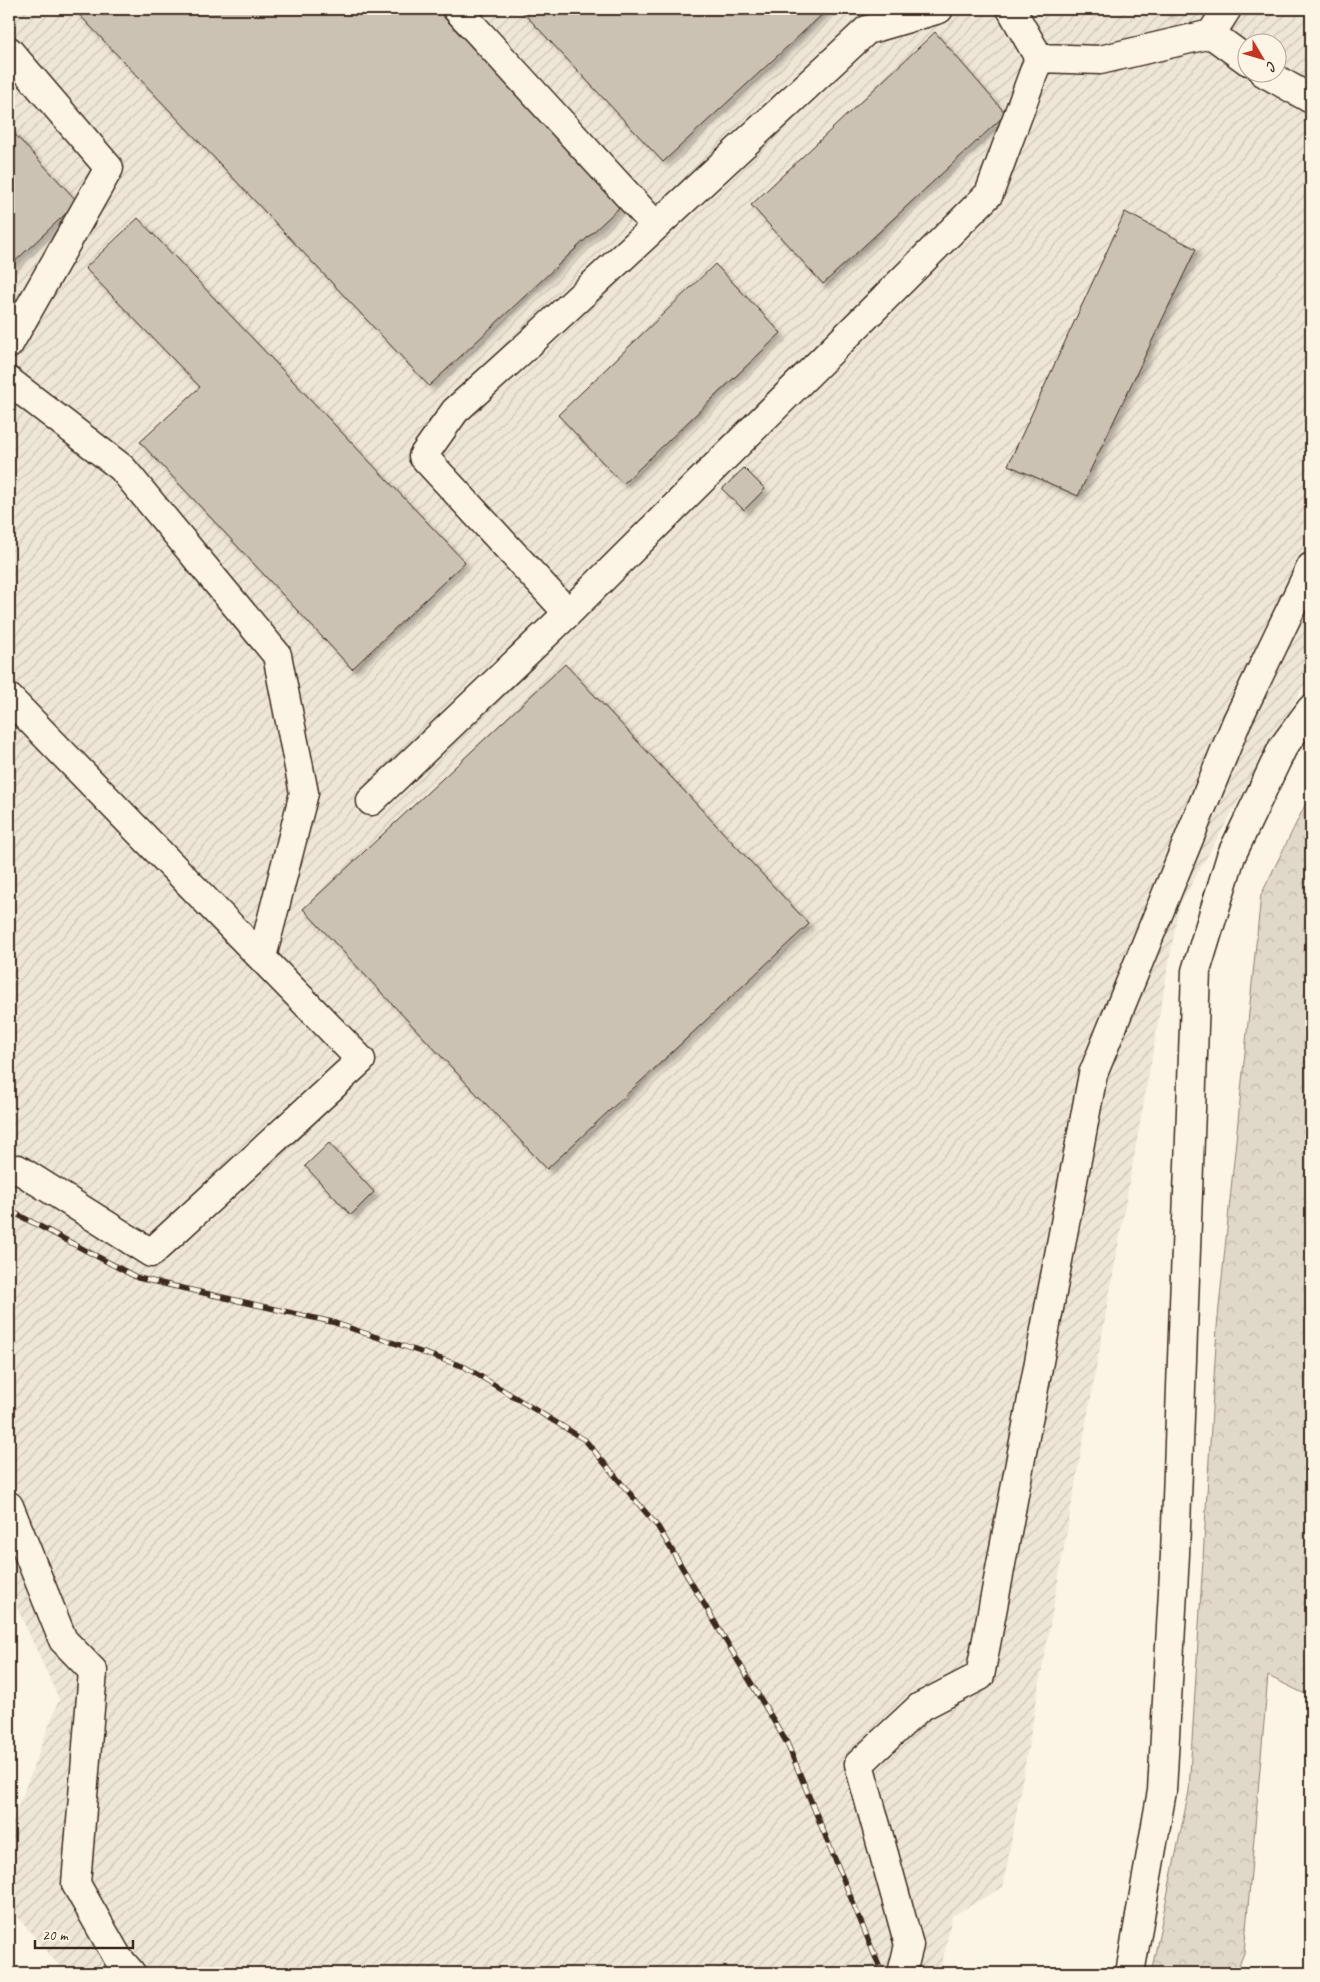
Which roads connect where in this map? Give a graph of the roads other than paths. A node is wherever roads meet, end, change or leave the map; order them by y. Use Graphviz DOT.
graph roads {
  1 [pos="457,9"];
  2 [pos="939,9"];
  3 [pos="1011,9"];
  4 [pos="1227,9"];
  5 [pos="1211,34"];
  6 [pos="9,51"];
  7 [pos="1238,54"];
  8 [pos="1039,58"];
  9 [pos="1281,82"];
  10 [pos="1311,98"];
  11 [pos="656,226"];
  12 [pos="9,344"];
  13 [pos="9,381"];
  14 [pos="1311,567"];
  15 [pos="568,612"];
  16 [pos="9,698"];
  17 [pos="1311,709"];
  18 [pos="371,801"];
  19 [pos="262,957"];
  20 [pos="9,1171"];
  21 [pos="9,1506"];
  22 [pos="131,1973"];
  23 [pos="902,1973"];
  24 [pos="1130,1973"];
  1 -- 11 [label="lane"];
  2 -- 11 [label="lane"];
  3 -- 8 [label="lane"];
  4 -- 5 [label="lane"];
  5 -- 7 [label="lane"];
  5 -- 8 [label="lane"];
  6 -- 12 [label="lane"];
  8 -- 15 [label="lane"];
  9 -- 10 [label="lane"];
  11 -- 15 [label="lane"];
  13 -- 19 [label="lane"];
  14 -- 23 [label="lane"];
  15 -- 18 [label="lane"];
  16 -- 19 [label="lane"];
  17 -- 24 [label="lane"];
  19 -- 20 [label="lane"];
  21 -- 22 [label="lane"];
}
